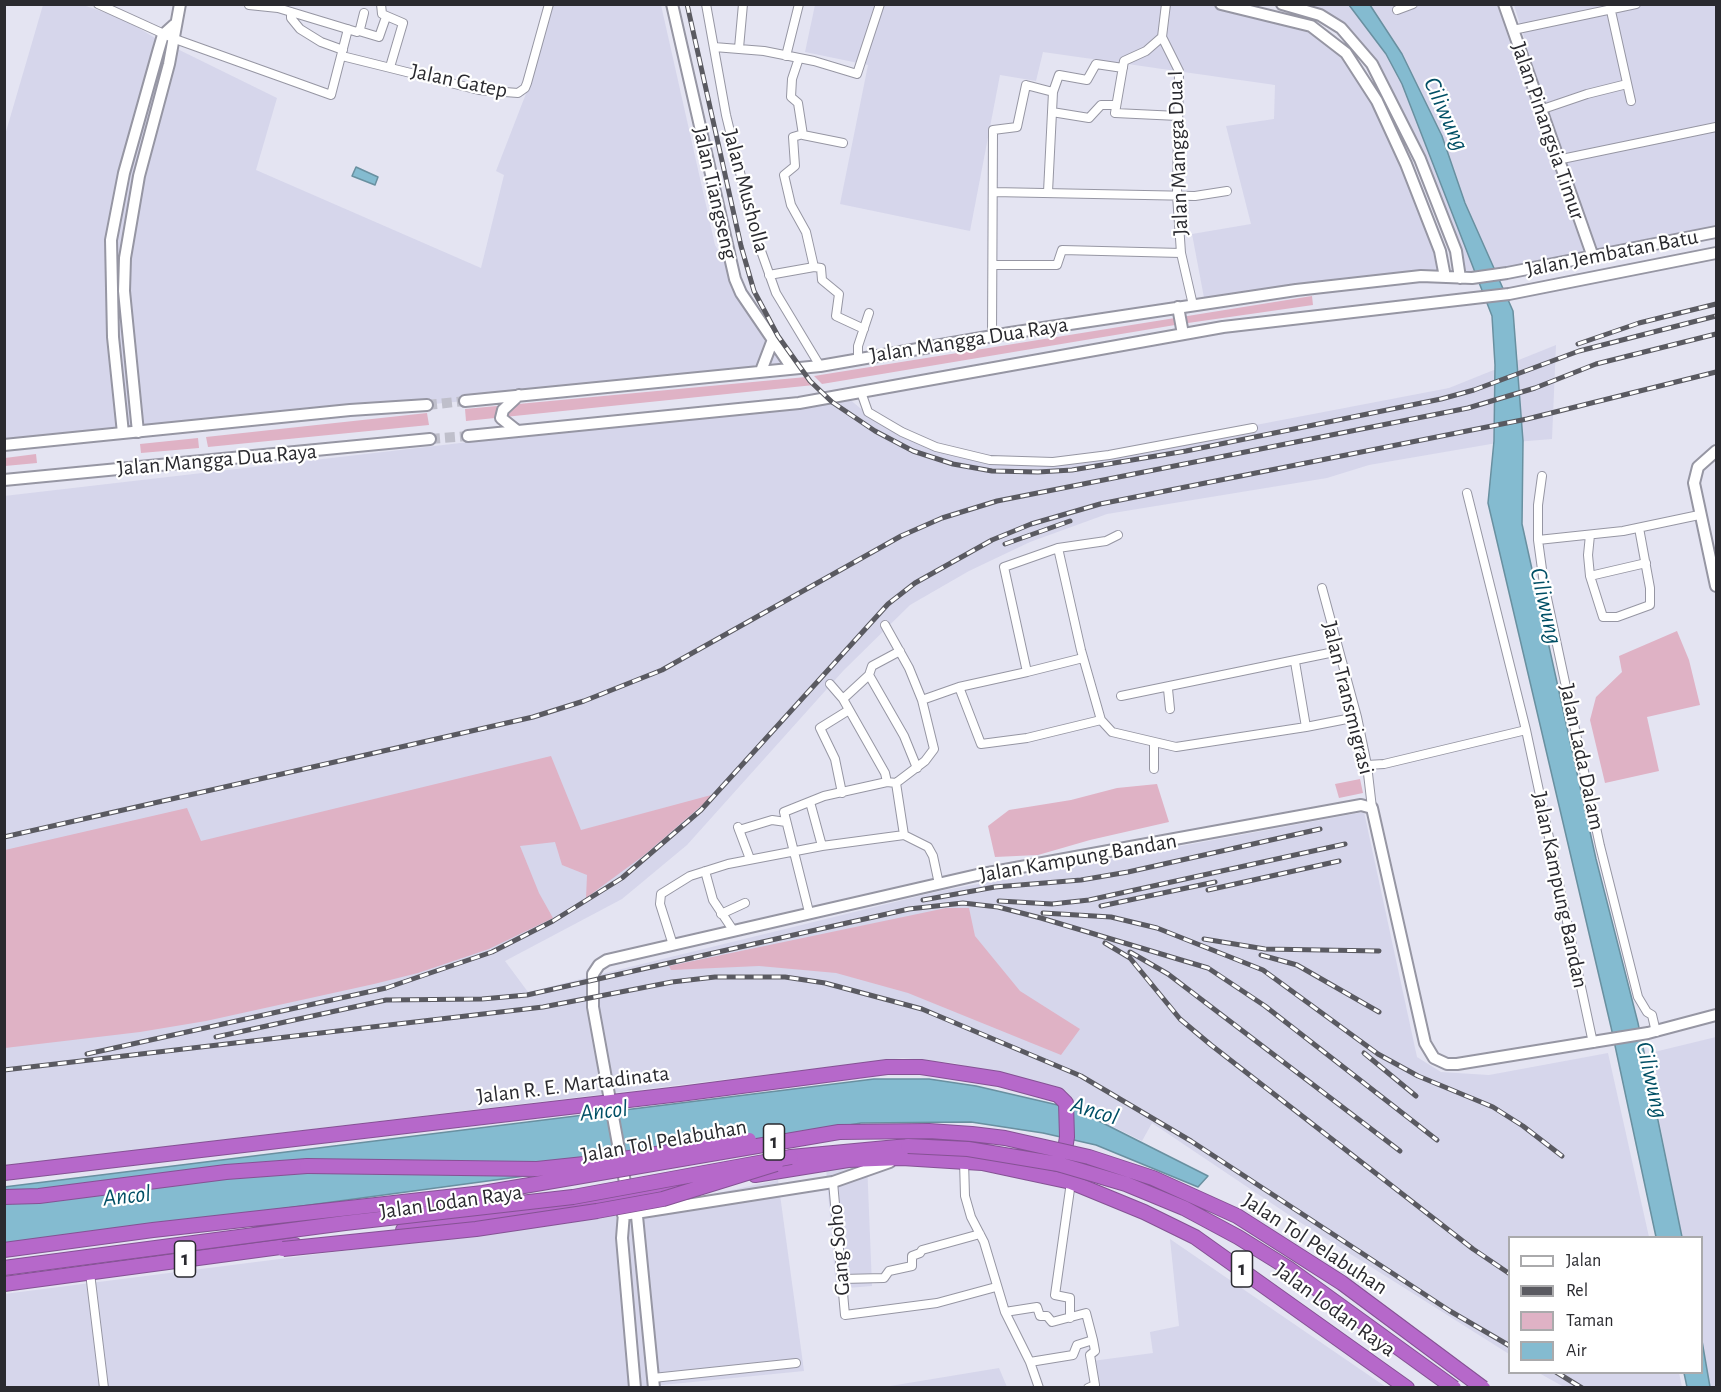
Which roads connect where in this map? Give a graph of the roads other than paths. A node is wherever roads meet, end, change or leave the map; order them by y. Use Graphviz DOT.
graph roads {
  1 [pos="98,4"];
  2 [pos="180,4"];
  3 [pos="381,4"];
  4 [pos="549,4"];
  5 [pos="672,4"];
  6 [pos="706,4"];
  7 [pos="743,4"];
  8 [pos="799,4"];
  9 [pos="880,4"];
  10 [pos="1166,4"];
  11 [pos="1221,4"];
  12 [pos="1413,4"];
  13 [pos="1503,4"];
  14 [pos="1636,4"];
  15 [pos="249,5"];
  16 [pos="1282,5"];
  17 [pos="1397,10"];
  18 [pos="1611,11"];
  19 [pos="291,12"];
  20 [pos="364,13"];
  21 [pos="386,17"];
  22 [pos="174,25"];
  23 [pos="348,29"];
  24 [pos="1513,30"];
  25 [pos="359,32"];
  26 [pos="163,34"];
  27 [pos="1162,37"];
  28 [pos="175,39"];
  29 [pos="714,47"];
  30 [pos="739,48"];
  31 [pos="342,53"];
  32 [pos="786,56"];
  33 [pos="799,58"];
  34 [pos="390,67"];
  35 [pos="1122,68"];
  36 [pos="1627,84"];
  37 [pos="1053,92"];
  38 [pos="1631,100"];
  39 [pos="1116,105"];
  40 [pos="1540,110"];
  41 [pos="1052,112"];
  42 [pos="1178,116"];
  43 [pos="1716,127"];
  44 [pos="803,134"];
  45 [pos="843,143"];
  46 [pos="1420,159"];
  47 [pos="1557,160"];
  48 [pos="1406,164"];
  49 [pos="1227,191"];
  50 [pos="993,192"];
  51 [pos="1048,192"];
  52 [pos="1177,195"];
  53 [pos="1716,232"];
  54 [pos="1182,253"];
  55 [pos="1716,253"];
  56 [pos="1593,257"];
  57 [pos="994,265"];
  58 [pos="814,267"];
  59 [pos="770,275"];
  60 [pos="1445,277"];
  61 [pos="1460,278"];
  62 [pos="1472,278"];
  63 [pos="1473,298"];
  64 [pos="1193,305"];
  65 [pos="1178,307"];
  66 [pos="869,312"];
  67 [pos="864,329"];
  68 [pos="1183,334"];
  69 [pos="992,336"];
  70 [pos="772,342"];
  71 [pos="858,359"];
  72 [pos="820,366"];
  73 [pos="792,368"];
  74 [pos="761,371"];
  75 [pos="861,392"];
  76 [pos="519,395"];
  77 [pos="465,401"];
  78 [pos="427,405"];
  79 [pos="1253,428"];
  80 [pos="517,430"];
  81 [pos="138,432"];
  82 [pos="123,433"];
  83 [pos="468,436"];
  84 [pos="430,439"];
  85 [pos="4,446"];
  86 [pos="1716,451"];
  87 [pos="1542,476"];
  88 [pos="4,480"];
  89 [pos="1467,493"];
  90 [pos="1700,515"];
  91 [pos="1639,528"];
  92 [pos="1118,535"];
  93 [pos="1590,535"];
  94 [pos="1538,540"];
  95 [pos="1058,548"];
  96 [pos="1646,563"];
  97 [pos="1590,576"];
  98 [pos="1716,586"];
  99 [pos="1322,588"];
  100 [pos="885,625"];
  101 [pos="900,651"];
  102 [pos="1339,651"];
  103 [pos="1083,658"];
  104 [pos="1295,662"];
  105 [pos="1028,672"];
  106 [pos="870,675"];
  107 [pos="830,684"];
  108 [pos="959,687"];
  109 [pos="1168,688"];
  110 [pos="1121,696"];
  111 [pos="843,699"];
  112 [pos="922,700"];
  113 [pos="849,710"];
  114 [pos="1170,710"];
  115 [pos="1357,717"];
  116 [pos="1101,720"];
  117 [pos="1306,727"];
  118 [pos="1526,729"];
  119 [pos="1174,737"];
  120 [pos="1154,743"];
  121 [pos="1176,747"];
  122 [pos="1367,765"];
  123 [pos="917,768"];
  124 [pos="1154,769"];
  125 [pos="892,783"];
  126 [pos="842,793"];
  127 [pos="810,801"];
  128 [pos="1372,808"];
  129 [pos="786,822"];
  130 [pos="904,835"];
  131 [pos="822,846"];
  132 [pos="794,850"];
  133 [pos="750,860"];
  134 [pos="705,871"];
  135 [pos="939,884"];
  136 [pos="745,903"];
  137 [pos="809,912"];
  138 [pos="721,914"];
  139 [pos="733,930"];
  140 [pos="673,945"];
  141 [pos="1716,1017"];
  142 [pos="1652,1032"];
  143 [pos="1593,1043"];
  144 [pos="610,1105"];
  145 [pos="801,1137"];
  146 [pos="791,1157"];
  147 [pos="902,1158"];
  148 [pos="964,1161"];
  149 [pos="4,1173"];
  150 [pos="1064,1177"];
  151 [pos="833,1182"];
  152 [pos="628,1194"];
  153 [pos="4,1197"];
  154 [pos="638,1213"];
  155 [pos="623,1215"];
  156 [pos="980,1234"];
  157 [pos="4,1250"];
  158 [pos="251,1251"];
  159 [pos="4,1268"];
  160 [pos="90,1273"];
  161 [pos="842,1278"];
  162 [pos="4,1284"];
  163 [pos="996,1287"];
  164 [pos="1005,1312"];
  165 [pos="1070,1318"];
  166 [pos="1093,1340"];
  167 [pos="1030,1362"];
  168 [pos="796,1364"];
  169 [pos="653,1383"];
  170 [pos="104,1388"];
  171 [pos="635,1388"];
  172 [pos="1039,1388"];
  173 [pos="1088,1388"];
  174 [pos="1407,1388"];
  175 [pos="1454,1388"];
  176 [pos="1483,1388"];
  1 -- 26 [label="street"];
  2 -- 22 [label="main road"];
  3 -- 21 [label="street"];
  4 -- 34 [label="street, Jalan Gatep"];
  5 -- 70 [label="main road, Jalan Tiangseng"];
  6 -- 29 [label="street, Jalan Musholla"];
  7 -- 30 [label="street"];
  8 -- 32 [label="street"];
  9 -- 33 [label="street"];
  10 -- 27 [label="street, Jalan Mangga Dua I"];
  11 -- 48 [label="main road"];
  12 -- 17 [label="street"];
  13 -- 24 [label="main road, Jalan Pinangsia Timur"];
  14 -- 18 [label="street"];
  15 -- 19 [label="street"];
  16 -- 46 [label="main road"];
  18 -- 24 [label="street"];
  18 -- 36 [label="street"];
  19 -- 23 [label="street"];
  19 -- 31 [label="street, Jalan Gatep"];
  20 -- 25 [label="street"];
  21 -- 25 [label="street"];
  21 -- 34 [label="street"];
  22 -- 26 [label="main road"];
  22 -- 28 [label="main road"];
  23 -- 25 [label="street"];
  23 -- 31 [label="street"];
  24 -- 40 [label="main road, Jalan Pinangsia Timur"];
  26 -- 28 [label="street"];
  26 -- 82 [label="main road"];
  27 -- 35 [label="street"];
  27 -- 42 [label="street, Jalan Mangga Dua I"];
  28 -- 31 [label="street"];
  28 -- 81 [label="main road"];
  29 -- 30 [label="street"];
  29 -- 59 [label="street, Jalan Musholla"];
  30 -- 32 [label="street"];
  31 -- 34 [label="street, Jalan Gatep"];
  32 -- 33 [label="street"];
  33 -- 44 [label="street"];
  35 -- 37 [label="street"];
  35 -- 39 [label="street"];
  36 -- 38 [label="street"];
  36 -- 40 [label="street"];
  37 -- 41 [label="street"];
  37 -- 50 [label="street"];
  39 -- 41 [label="street"];
  39 -- 42 [label="street"];
  40 -- 47 [label="main road, Jalan Pinangsia Timur"];
  41 -- 51 [label="street"];
  42 -- 52 [label="street, Jalan Mangga Dua I"];
  43 -- 47 [label="street"];
  44 -- 45 [label="street"];
  44 -- 58 [label="street"];
  46 -- 48 [label="main road"];
  46 -- 61 [label="main road"];
  47 -- 56 [label="main road, Jalan Pinangsia Timur"];
  48 -- 60 [label="main road"];
  49 -- 52 [label="street"];
  50 -- 51 [label="street"];
  50 -- 57 [label="street"];
  51 -- 52 [label="street"];
  52 -- 54 [label="street, Jalan Mangga Dua I"];
  53 -- 56 [label="main road, Jalan Jembatan Batu"];
  54 -- 57 [label="street"];
  54 -- 64 [label="street, Jalan Mangga Dua I"];
  55 -- 63 [label="main road, Jalan Jembatan Batu"];
  56 -- 62 [label="main road, Jalan Jembatan Batu"];
  57 -- 69 [label="street"];
  58 -- 59 [label="street"];
  58 -- 67 [label="street"];
  59 -- 72 [label="street, Jalan Musholla"];
  60 -- 61 [label="main road, Jalan Mangga Dua Raya"];
  60 -- 64 [label="main road, Jalan Mangga Dua Raya"];
  61 -- 62 [label="main road, Jalan Mangga Dua Raya"];
  63 -- 68 [label="main road, Jalan Mangga Dua Raya"];
  64 -- 65 [label="main road, Jalan Mangga Dua Raya"];
  65 -- 68 [label="main road"];
  65 -- 69 [label="main road, Jalan Mangga Dua Raya"];
  66 -- 67 [label="street"];
  67 -- 71 [label="street"];
  68 -- 75 [label="main road, Jalan Mangga Dua Raya"];
  69 -- 71 [label="main road, Jalan Mangga Dua Raya"];
  70 -- 73 [label="main road, Jalan Tiangseng"];
  70 -- 74 [label="main road"];
  71 -- 72 [label="main road, Jalan Mangga Dua Raya"];
  72 -- 73 [label="main road, Jalan Mangga Dua Raya"];
  73 -- 74 [label="main road, Jalan Mangga Dua Raya"];
  74 -- 76 [label="main road, Jalan Mangga Dua Raya"];
  75 -- 79 [label="street"];
  75 -- 80 [label="main road, Jalan Mangga Dua Raya"];
  76 -- 77 [label="main road, Jalan Mangga Dua Raya"];
  76 -- 80 [label="main road"];
  78 -- 81 [label="main road, Jalan Mangga Dua Raya"];
  80 -- 83 [label="main road, Jalan Mangga Dua Raya"];
  81 -- 82 [label="main road, Jalan Mangga Dua Raya"];
  82 -- 85 [label="main road, Jalan Mangga Dua Raya"];
  84 -- 88 [label="main road, Jalan Mangga Dua Raya"];
  86 -- 90 [label="main road"];
  87 -- 94 [label="street, Jalan Lada Dalam"];
  89 -- 118 [label="street, Jalan Kampung Bandan"];
  90 -- 91 [label="street"];
  90 -- 98 [label="main road"];
  91 -- 93 [label="street"];
  91 -- 96 [label="street"];
  92 -- 95 [label="street"];
  93 -- 94 [label="street"];
  93 -- 97 [label="street"];
  94 -- 142 [label="street, Jalan Lada Dalam"];
  95 -- 103 [label="street"];
  95 -- 105 [label="street"];
  96 -- 97 [label="street"];
  96 -- 97 [label="street"];
  99 -- 102 [label="street, Jalan Transmigrasi"];
  100 -- 101 [label="street"];
  101 -- 106 [label="street"];
  101 -- 112 [label="street"];
  102 -- 104 [label="street"];
  102 -- 115 [label="street, Jalan Transmigrasi"];
  103 -- 105 [label="street"];
  103 -- 116 [label="street"];
  104 -- 109 [label="street"];
  104 -- 117 [label="street"];
  105 -- 108 [label="street"];
  106 -- 111 [label="street"];
  106 -- 123 [label="street"];
  107 -- 111 [label="street"];
  108 -- 112 [label="street"];
  108 -- 116 [label="street"];
  109 -- 110 [label="street"];
  109 -- 114 [label="street"];
  111 -- 113 [label="street"];
  112 -- 123 [label="street"];
  113 -- 125 [label="street"];
  113 -- 126 [label="street"];
  115 -- 117 [label="street"];
  115 -- 122 [label="street, Jalan Transmigrasi"];
  116 -- 120 [label="street"];
  117 -- 121 [label="street"];
  118 -- 122 [label="street"];
  118 -- 143 [label="street, Jalan Kampung Bandan"];
  119 -- 121 [label="street"];
  120 -- 121 [label="street"];
  120 -- 124 [label="street"];
  122 -- 128 [label="street, Jalan Transmigrasi"];
  123 -- 125 [label="street"];
  125 -- 126 [label="street"];
  125 -- 130 [label="street"];
  126 -- 127 [label="street"];
  127 -- 129 [label="street"];
  127 -- 131 [label="street"];
  128 -- 135 [label="main road, Jalan Kampung Bandan"];
  128 -- 143 [label="main road"];
  129 -- 132 [label="street"];
  129 -- 133 [label="street"];
  130 -- 131 [label="street"];
  130 -- 135 [label="street"];
  131 -- 132 [label="street"];
  132 -- 133 [label="street"];
  132 -- 137 [label="street"];
  133 -- 134 [label="street"];
  134 -- 138 [label="street"];
  134 -- 140 [label="street"];
  135 -- 137 [label="main road, Jalan Kampung Bandan"];
  136 -- 138 [label="street"];
  137 -- 139 [label="main road, Jalan Kampung Bandan"];
  138 -- 139 [label="street"];
  139 -- 140 [label="main road, Jalan Kampung Bandan"];
  140 -- 144 [label="main road, Jalan Kampung Bandan"];
  141 -- 142 [label="main road"];
  142 -- 143 [label="main road"];
  144 -- 149 [label="highway, Jalan R. E. Martadinata"];
  144 -- 150 [label="highway, Jalan R. E. Martadinata, bridge"];
  144 -- 152 [label="main road, Jalan Kampung Bandan"];
  145 -- 153 [label="highway, bridge"];
  145 -- 157 [label="highway, Jalan Tol Pelabuhan / 1, bridge"];
  145 -- 176 [label="highway, Jalan Tol Pelabuhan / 1, bridge"];
  146 -- 158 [label="highway, bridge"];
  146 -- 159 [label="highway, Jalan Tol Pelabuhan / 1, bridge"];
  146 -- 175 [label="highway, Jalan Tol Pelabuhan / 1, bridge"];
  147 -- 148 [label="highway, Jalan Lodan Raya / 1"];
  147 -- 151 [label="main road, Jalan Lodan Raya"];
  147 -- 152 [label="highway, Jalan Lodan Raya / 1"];
  148 -- 150 [label="highway, Jalan Lodan Raya / 1"];
  148 -- 156 [label="street"];
  150 -- 165 [label="street"];
  150 -- 174 [label="highway, Jalan Lodan Raya / 1"];
  151 -- 154 [label="main road, Jalan Lodan Raya"];
  151 -- 161 [label="street, Gang Soho"];
  152 -- 154 [label="main road"];
  152 -- 155 [label="main road"];
  152 -- 158 [label="highway, Jalan Lodan Raya / 1"];
  154 -- 155 [label="main road, Jalan Lodan Raya"];
  154 -- 169 [label="main road"];
  155 -- 171 [label="main road"];
  156 -- 161 [label="street"];
  156 -- 163 [label="street"];
  158 -- 160 [label="highway, Jalan Lodan Raya / 1"];
  160 -- 162 [label="highway, Jalan Lodan Raya / 1"];
  160 -- 170 [label="street"];
  161 -- 163 [label="street, Gang Soho"];
  163 -- 164 [label="street"];
  164 -- 165 [label="street"];
  164 -- 167 [label="street"];
  165 -- 166 [label="street"];
  166 -- 167 [label="street"];
  166 -- 173 [label="street"];
  167 -- 172 [label="street"];
  168 -- 169 [label="street"];
}
